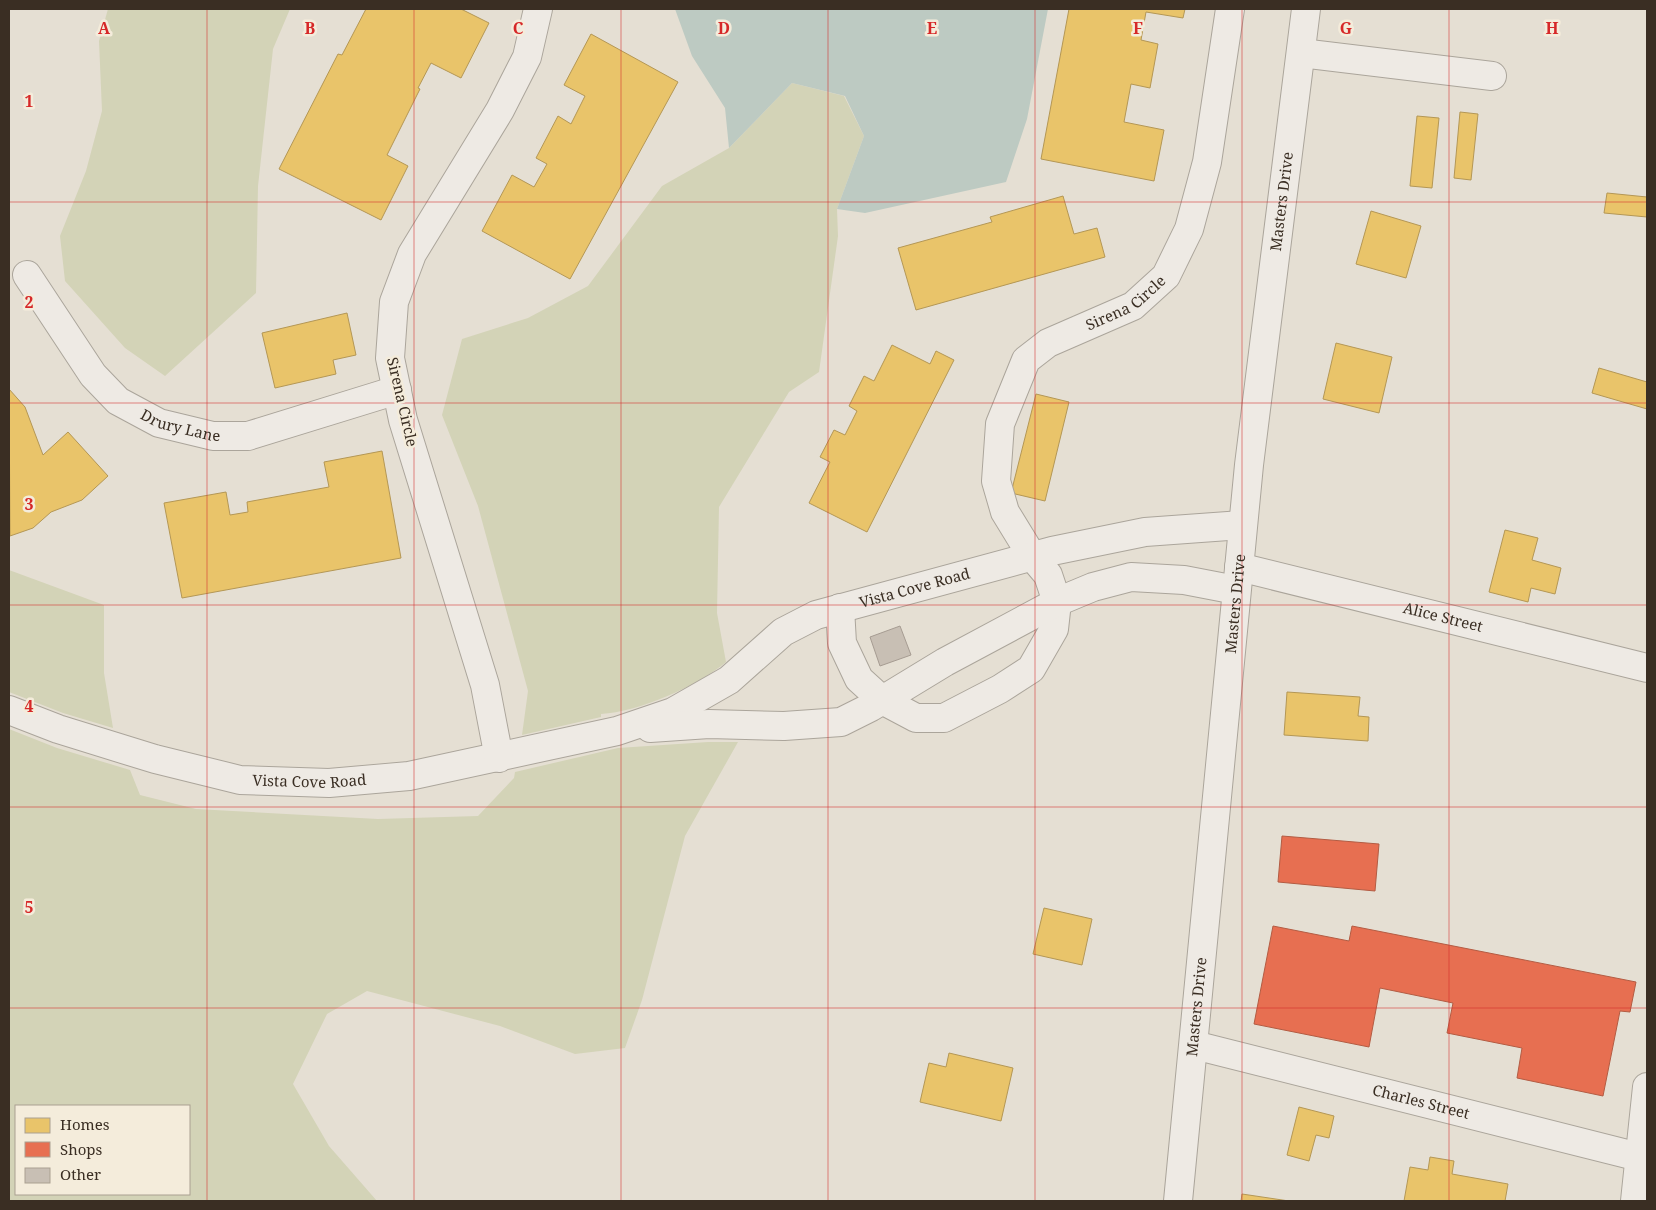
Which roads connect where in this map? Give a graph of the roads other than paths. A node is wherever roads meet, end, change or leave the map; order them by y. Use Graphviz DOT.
graph roads {
  1 [pos="538,9"];
  2 [pos="1230,9"];
  3 [pos="1306,9"];
  4 [pos="1301,53"];
  5 [pos="1492,76"];
  6 [pos="27,275"];
  7 [pos="397,390"];
  8 [pos="1242,525"];
  9 [pos="1032,556"];
  10 [pos="1237,578"];
  11 [pos="1057,602"];
  12 [pos="840,608"];
  13 [pos="1647,668"];
  14 [pos="882,700"];
  15 [pos="9,710"];
  16 [pos="616,731"];
  17 [pos="499,758"];
  18 [pos="1194,1045"];
  19 [pos="1647,1087"];
  20 [pos="1644,1158"];
  21 [pos="1178,1201"];
  22 [pos="1635,1201"];
  1 -- 7 [label="street, Sirena Circle"];
  2 -- 9 [label="street, Sirena Circle"];
  3 -- 4 [label="street, Masters Drive"];
  4 -- 5 [label="street"];
  4 -- 8 [label="street, Masters Drive"];
  6 -- 7 [label="street, Drury Lane"];
  7 -- 17 [label="street, Sirena Circle"];
  8 -- 9 [label="street, Vista Cove Road"];
  8 -- 10 [label="street, Masters Drive"];
  9 -- 11 [label="street, Sirena Circle"];
  9 -- 12 [label="street, Vista Cove Road"];
  10 -- 11 [label="street, Vista Cove Road"];
  10 -- 13 [label="street, Alice Street"];
  10 -- 18 [label="street, Masters Drive"];
  11 -- 14 [label="street, Vista Cove Road"];
  11 -- 14 [label="street"];
  12 -- 14 [label="street"];
  12 -- 16 [label="street, Vista Cove Road"];
  14 -- 16 [label="street, Vista Cove Road"];
  15 -- 17 [label="street, Vista Cove Road"];
  16 -- 17 [label="street, Vista Cove Road"];
  18 -- 20 [label="street, Charles Street"];
  18 -- 21 [label="street, Masters Drive"];
  19 -- 20 [label="street"];
  20 -- 22 [label="street"];
}
